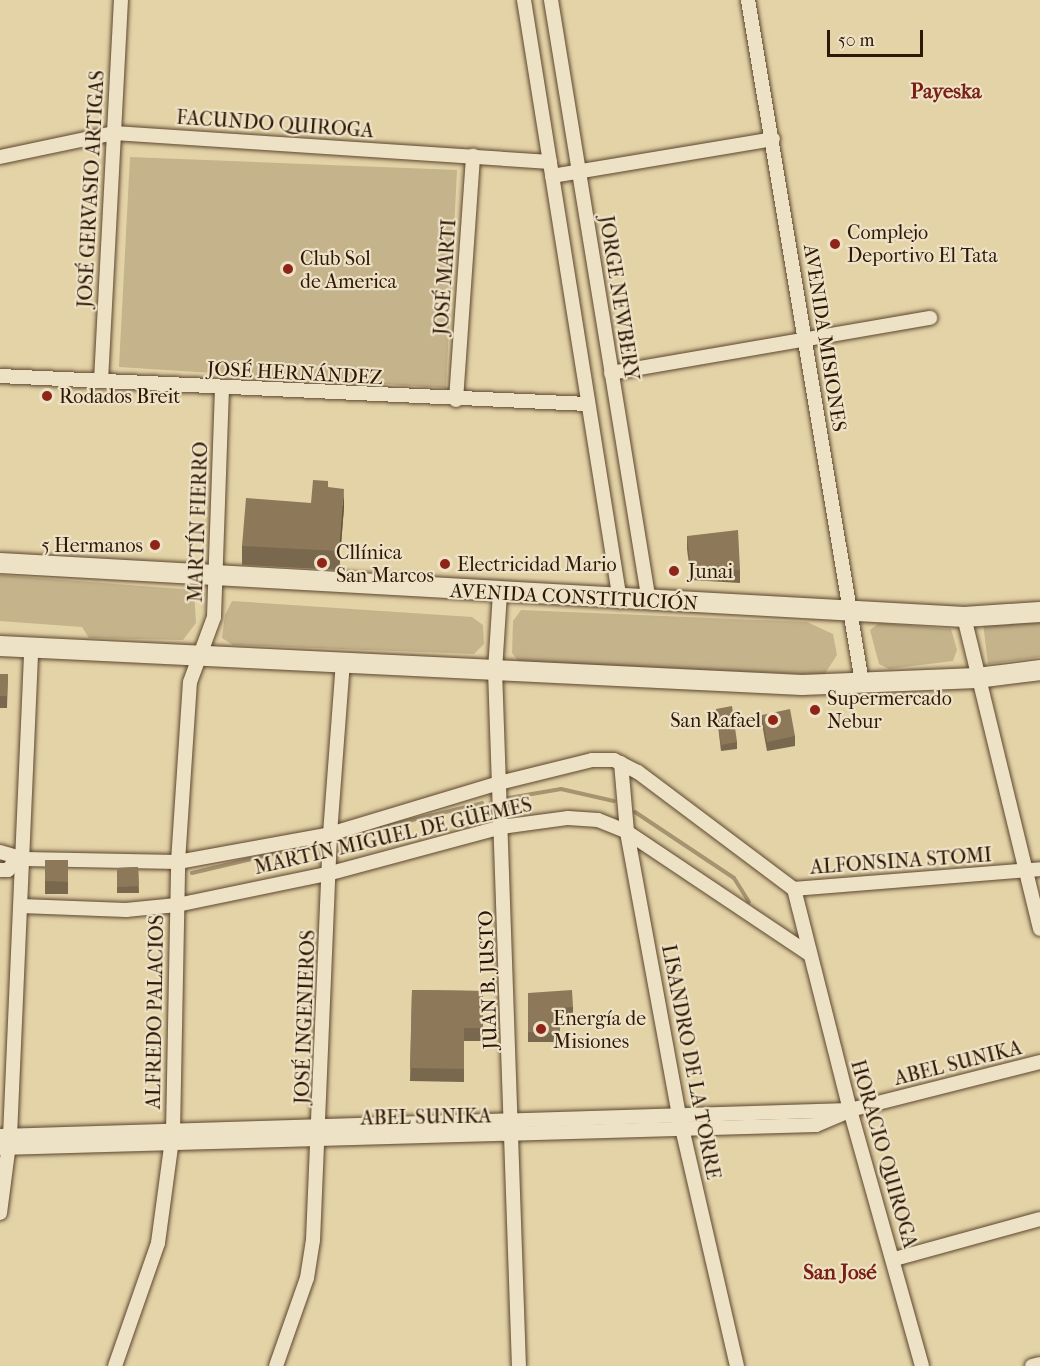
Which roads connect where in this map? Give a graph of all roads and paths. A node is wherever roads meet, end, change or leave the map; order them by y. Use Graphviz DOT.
graph roads {
  1 [pos="121,0"];
  2 [pos="524,0"];
  3 [pos="551,0"];
  4 [pos="748,0"];
  5 [pos="114,133"];
  6 [pos="773,139"];
  7 [pos="473,156"];
  8 [pos="0,157"];
  9 [pos="550,162"];
  10 [pos="580,171"];
  11 [pos="552,176"];
  12 [pos="930,318"];
  13 [pos="805,337"];
  14 [pos="611,373"];
  15 [pos="0,376"];
  16 [pos="101,381"];
  17 [pos="222,389"];
  18 [pos="456,400"];
  19 [pos="588,404"];
  20 [pos="0,563"];
  21 [pos="216,576"];
  22 [pos="500,593"];
  23 [pos="620,601"];
  24 [pos="648,602"];
  25 [pos="851,610"];
  26 [pos="1040,612"];
  27 [pos="964,617"];
  28 [pos="0,646"];
  29 [pos="31,648"];
  30 [pos="202,654"];
  31 [pos="343,663"];
  32 [pos="495,670"];
  33 [pos="1040,670"];
  34 [pos="977,678"];
  35 [pos="862,683"];
  36 [pos="621,764"];
  37 [pos="499,783"];
  38 [pos="501,827"];
  39 [pos="627,831"];
  40 [pos="330,834"];
  41 [pos="0,852"];
  42 [pos="20,859"];
  43 [pos="178,862"];
  44 [pos="1040,869"];
  45 [pos="0,870"];
  46 [pos="1025,871"];
  47 [pos="331,873"];
  48 [pos="794,889"];
  49 [pos="177,905"];
  50 [pos="21,906"];
  51 [pos="1040,929"];
  52 [pos="808,953"];
  53 [pos="1040,1062"];
  54 [pos="850,1110"];
  55 [pos="679,1115"];
  56 [pos="514,1128"];
  57 [pos="683,1130"];
  58 [pos="319,1132"];
  59 [pos="172,1138"];
  60 [pos="5,1142"];
  61 [pos="0,1213"];
  62 [pos="1040,1219"];
  63 [pos="895,1259"];
  64 [pos="1040,1364"];
  65 [pos="115,1366"];
  66 [pos="276,1366"];
  67 [pos="519,1366"];
  68 [pos="737,1366"];
  69 [pos="922,1366"];
  70 [pos="1032,1366"];
  1 -- 5 [label="street, JOSÉ GERVASIO ARTIGAS"];
  2 -- 9 [label="street"];
  3 -- 10 [label="street, JORGE NEWBERY"];
  4 -- 6 [label="street, AVENIDA MISIONES"];
  5 -- 7 [label="street, FACUNDO QUIROGA"];
  5 -- 8 [label="street, FACUNDO QUIROGA"];
  5 -- 16 [label="street, JOSÉ GERVASIO ARTIGAS"];
  6 -- 10 [label="street"];
  6 -- 13 [label="street, AVENIDA MISIONES"];
  7 -- 9 [label="street, FACUNDO QUIROGA"];
  7 -- 18 [label="street, JOSÉ MARTI"];
  9 -- 11 [label="street"];
  10 -- 11 [label="street"];
  10 -- 14 [label="street, JORGE NEWBERY"];
  11 -- 19 [label="street"];
  12 -- 13 [label="street"];
  13 -- 14 [label="street"];
  13 -- 25 [label="street, AVENIDA MISIONES"];
  14 -- 24 [label="street, JORGE NEWBERY"];
  15 -- 16 [label="street, JOSÉ HERNÁNDEZ"];
  16 -- 17 [label="street, JOSÉ HERNÁNDEZ"];
  17 -- 18 [label="street, JOSÉ HERNÁNDEZ"];
  17 -- 21 [label="street, MARTÍN FIERRO"];
  18 -- 19 [label="street, JOSÉ HERNÁNDEZ"];
  19 -- 23 [label="street"];
  20 -- 21 [label="main road, AVENIDA CONSTITUCIÓN"];
  21 -- 22 [label="main road, AVENIDA CONSTITUCIÓN"];
  21 -- 30 [label="street, MARTÍN FIERRO"];
  22 -- 23 [label="main road, AVENIDA CONSTITUCIÓN"];
  22 -- 32 [label="street, JUAN B. JUSTO"];
  23 -- 24 [label="main road, AVENIDA CONSTITUCIÓN"];
  24 -- 25 [label="main road, AVENIDA CONSTITUCIÓN"];
  25 -- 27 [label="main road, AVENIDA CONSTITUCIÓN"];
  25 -- 35 [label="street, AVENIDA MISIONES"];
  26 -- 27 [label="main road, AVENIDA CONSTITUCIÓN"];
  27 -- 34 [label="street"];
  28 -- 29 [label="main road"];
  29 -- 30 [label="main road"];
  29 -- 42 [label="street"];
  30 -- 31 [label="main road"];
  30 -- 43 [label="street, ALFREDO PALACIOS"];
  31 -- 32 [label="main road"];
  31 -- 40 [label="street, JOSÉ INGENIEROS"];
  32 -- 35 [label="main road"];
  32 -- 37 [label="street, JUAN B. JUSTO"];
  33 -- 34 [label="main road"];
  34 -- 35 [label="main road"];
  34 -- 46 [label="street"];
  36 -- 37 [label="street, MARTÍN MIGUEL DE GÜEMES"];
  36 -- 39 [label="street, LISANDRO DE LA TORRE"];
  36 -- 48 [label="street, MARTÍN MIGUEL DE GÜEMES"];
  37 -- 38 [label="street, JUAN B. JUSTO"];
  37 -- 40 [label="street, MARTÍN MIGUEL DE GÜEMES"];
  38 -- 39 [label="street, MARTÍN MIGUEL DE GÜEMES"];
  38 -- 47 [label="street, MARTÍN MIGUEL DE GÜEMES"];
  38 -- 56 [label="street, JUAN B. JUSTO"];
  39 -- 52 [label="street, MARTÍN MIGUEL DE GÜEMES"];
  39 -- 55 [label="street, LISANDRO DE LA TORRE"];
  40 -- 43 [label="street, MARTÍN MIGUEL DE GÜEMES"];
  40 -- 47 [label="street, JOSÉ INGENIEROS"];
  41 -- 42 [label="street, MARTÍN MIGUEL DE GÜEMES"];
  42 -- 43 [label="street, MARTÍN MIGUEL DE GÜEMES"];
  42 -- 45 [label="street"];
  42 -- 50 [label="street"];
  43 -- 49 [label="street, ALFREDO PALACIOS"];
  44 -- 46 [label="street, ALFONSINA STOMI"];
  46 -- 48 [label="street, ALFONSINA STOMI"];
  46 -- 51 [label="street"];
  47 -- 49 [label="street, MARTÍN MIGUEL DE GÜEMES"];
  47 -- 58 [label="street, JOSÉ INGENIEROS"];
  48 -- 52 [label="street, ALFONSINA STOMI"];
  49 -- 50 [label="street, MARTÍN MIGUEL DE GÜEMES"];
  49 -- 59 [label="street, ALFREDO PALACIOS"];
  50 -- 60 [label="street"];
  52 -- 54 [label="street, HORACIO QUIROGA"];
  53 -- 54 [label="street, ABEL SUNIKA"];
  54 -- 55 [label="street, ABEL SUNIKA"];
  54 -- 57 [label="street, ABEL SUNIKA"];
  54 -- 63 [label="street, HORACIO QUIROGA"];
  55 -- 56 [label="street, ABEL SUNIKA"];
  55 -- 57 [label="street, LISANDRO DE LA TORRE"];
  56 -- 57 [label="street, ABEL SUNIKA"];
  56 -- 58 [label="street, ABEL SUNIKA"];
  56 -- 67 [label="street, JUAN B. JUSTO"];
  57 -- 68 [label="street, LISANDRO DE LA TORRE"];
  58 -- 59 [label="street, ABEL SUNIKA"];
  58 -- 66 [label="street, JOSÉ INGENIEROS"];
  59 -- 60 [label="street, ABEL SUNIKA"];
  59 -- 65 [label="street, ALFREDO PALACIOS"];
  60 -- 61 [label="street"];
  62 -- 63 [label="street"];
  63 -- 69 [label="street, HORACIO QUIROGA"];
  64 -- 70 [label="street"];
}
